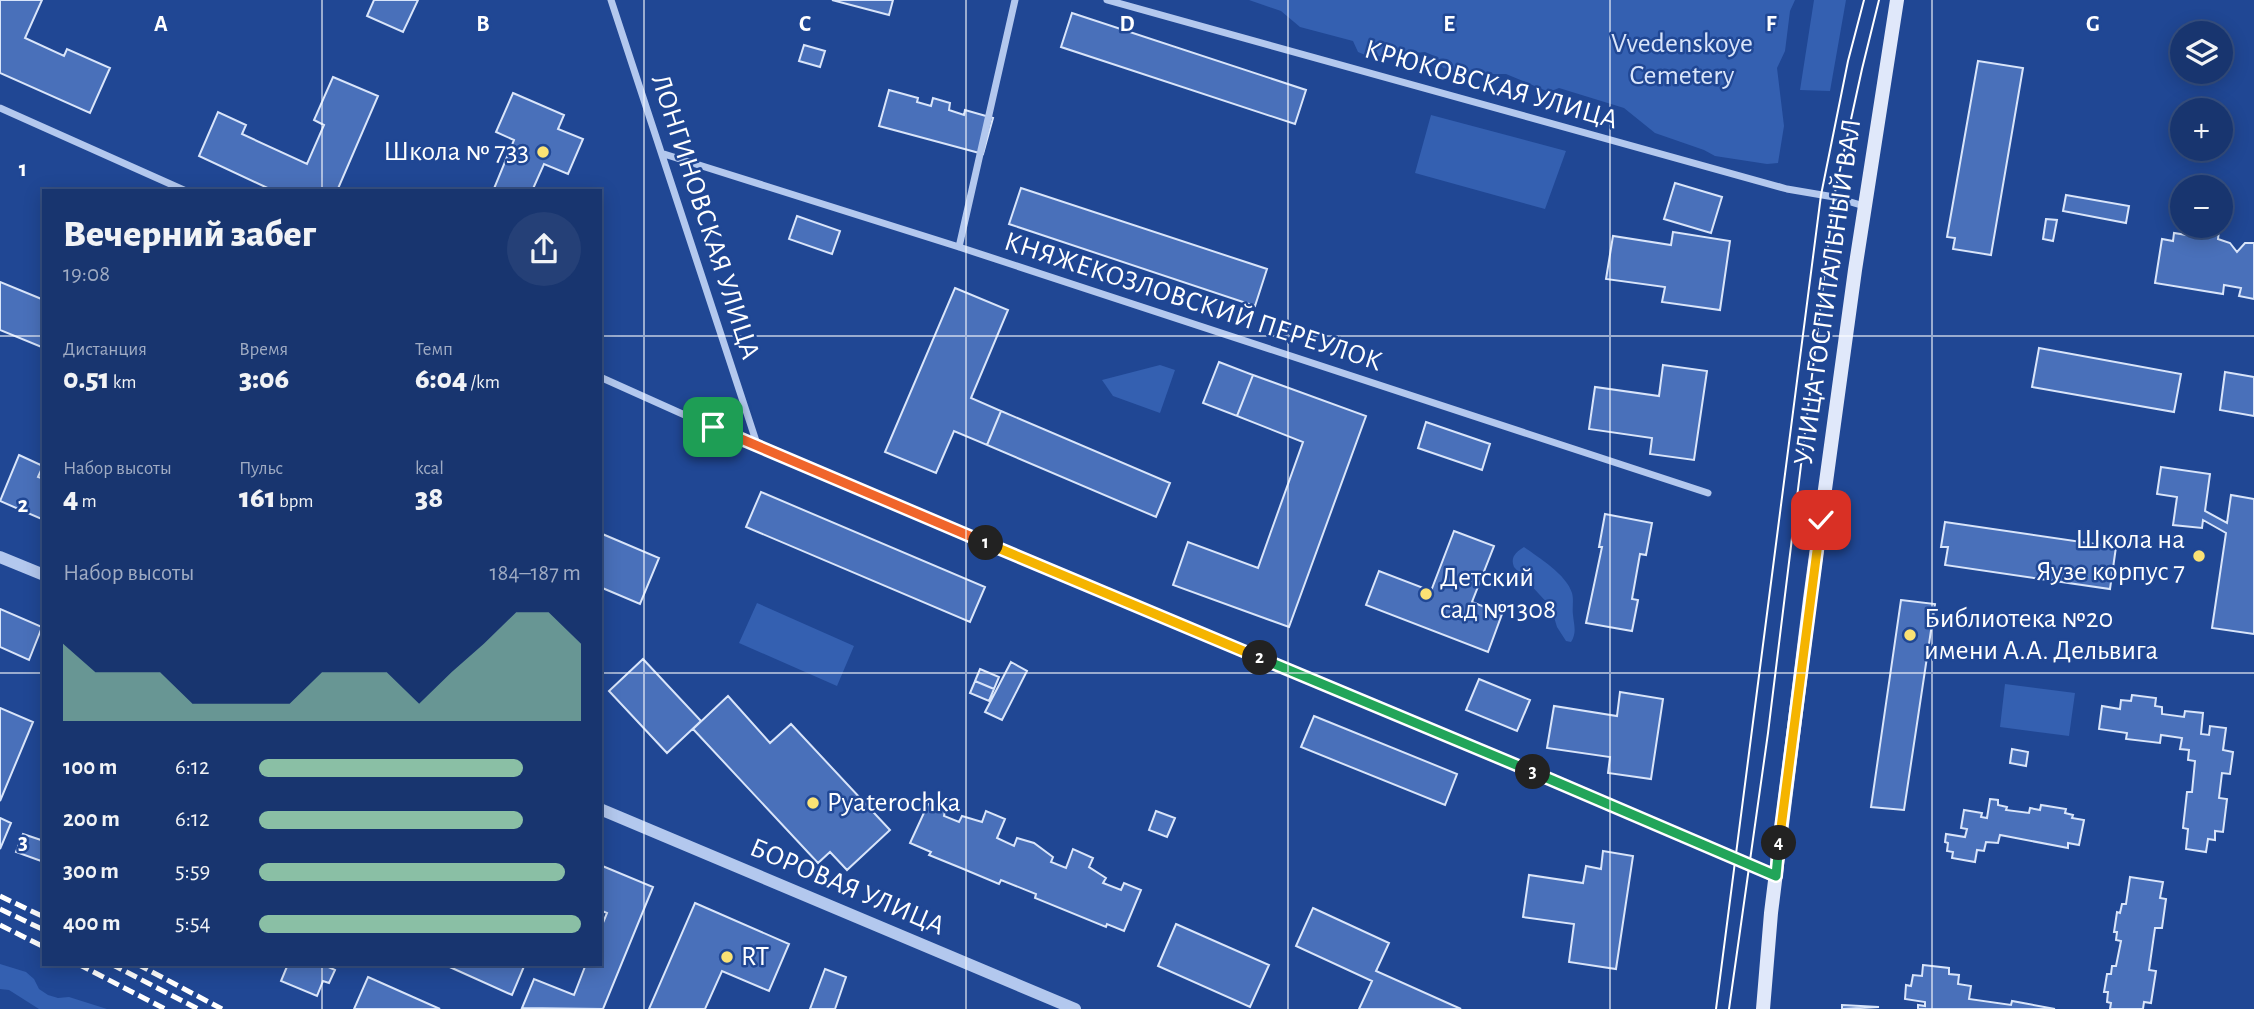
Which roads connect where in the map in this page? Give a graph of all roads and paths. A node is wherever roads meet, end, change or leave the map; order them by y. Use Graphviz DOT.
graph roads {
  1 [pos="611,0"];
  2 [pos="1014,0"];
  3 [pos="1107,0"];
  4 [pos="1897,0"];
  5 [pos="0,108"];
  6 [pos="664,154"];
  7 [pos="182,189"];
  8 [pos="1864,206"];
  9 [pos="959,247"];
  10 [pos="602,378"];
  11 [pos="758,447"];
  12 [pos="1708,493"];
  13 [pos="0,557"];
  14 [pos="42,574"];
  15 [pos="602,811"];
  16 [pos="1776,876"];
  17 [pos="1074,1009"];
  18 [pos="1763,1009"];
  1 -- 6 [label="street, ЛОНГИНОВСКАЯ УЛИЦА"];
  2 -- 9 [label="street"];
  3 -- 8 [label="street, КРЮКОВСКАЯ УЛИЦА"];
  4 -- 8 [label="main road, УЛИЦА ГОСПИТАЛЬНЫЙ ВАЛ"];
  5 -- 7 [label="street"];
  6 -- 9 [label="street, КНЯЖЕКОЗЛОВСКИЙ ПЕРЕУЛОК"];
  6 -- 11 [label="street, ЛОНГИНОВСКАЯ УЛИЦА"];
  8 -- 16 [label="main road, УЛИЦА ГОСПИТАЛЬНЫЙ ВАЛ"];
  9 -- 12 [label="street, КНЯЖЕКОЗЛОВСКИЙ ПЕРЕУЛОК"];
  10 -- 11 [label="street"];
  11 -- 16 [label="street"];
  13 -- 14 [label="street"];
  15 -- 17 [label="street, БОРОВАЯ УЛИЦА"];
  16 -- 18 [label="main road, УЛИЦА ГОСПИТАЛЬНЫЙ ВАЛ"];
}
